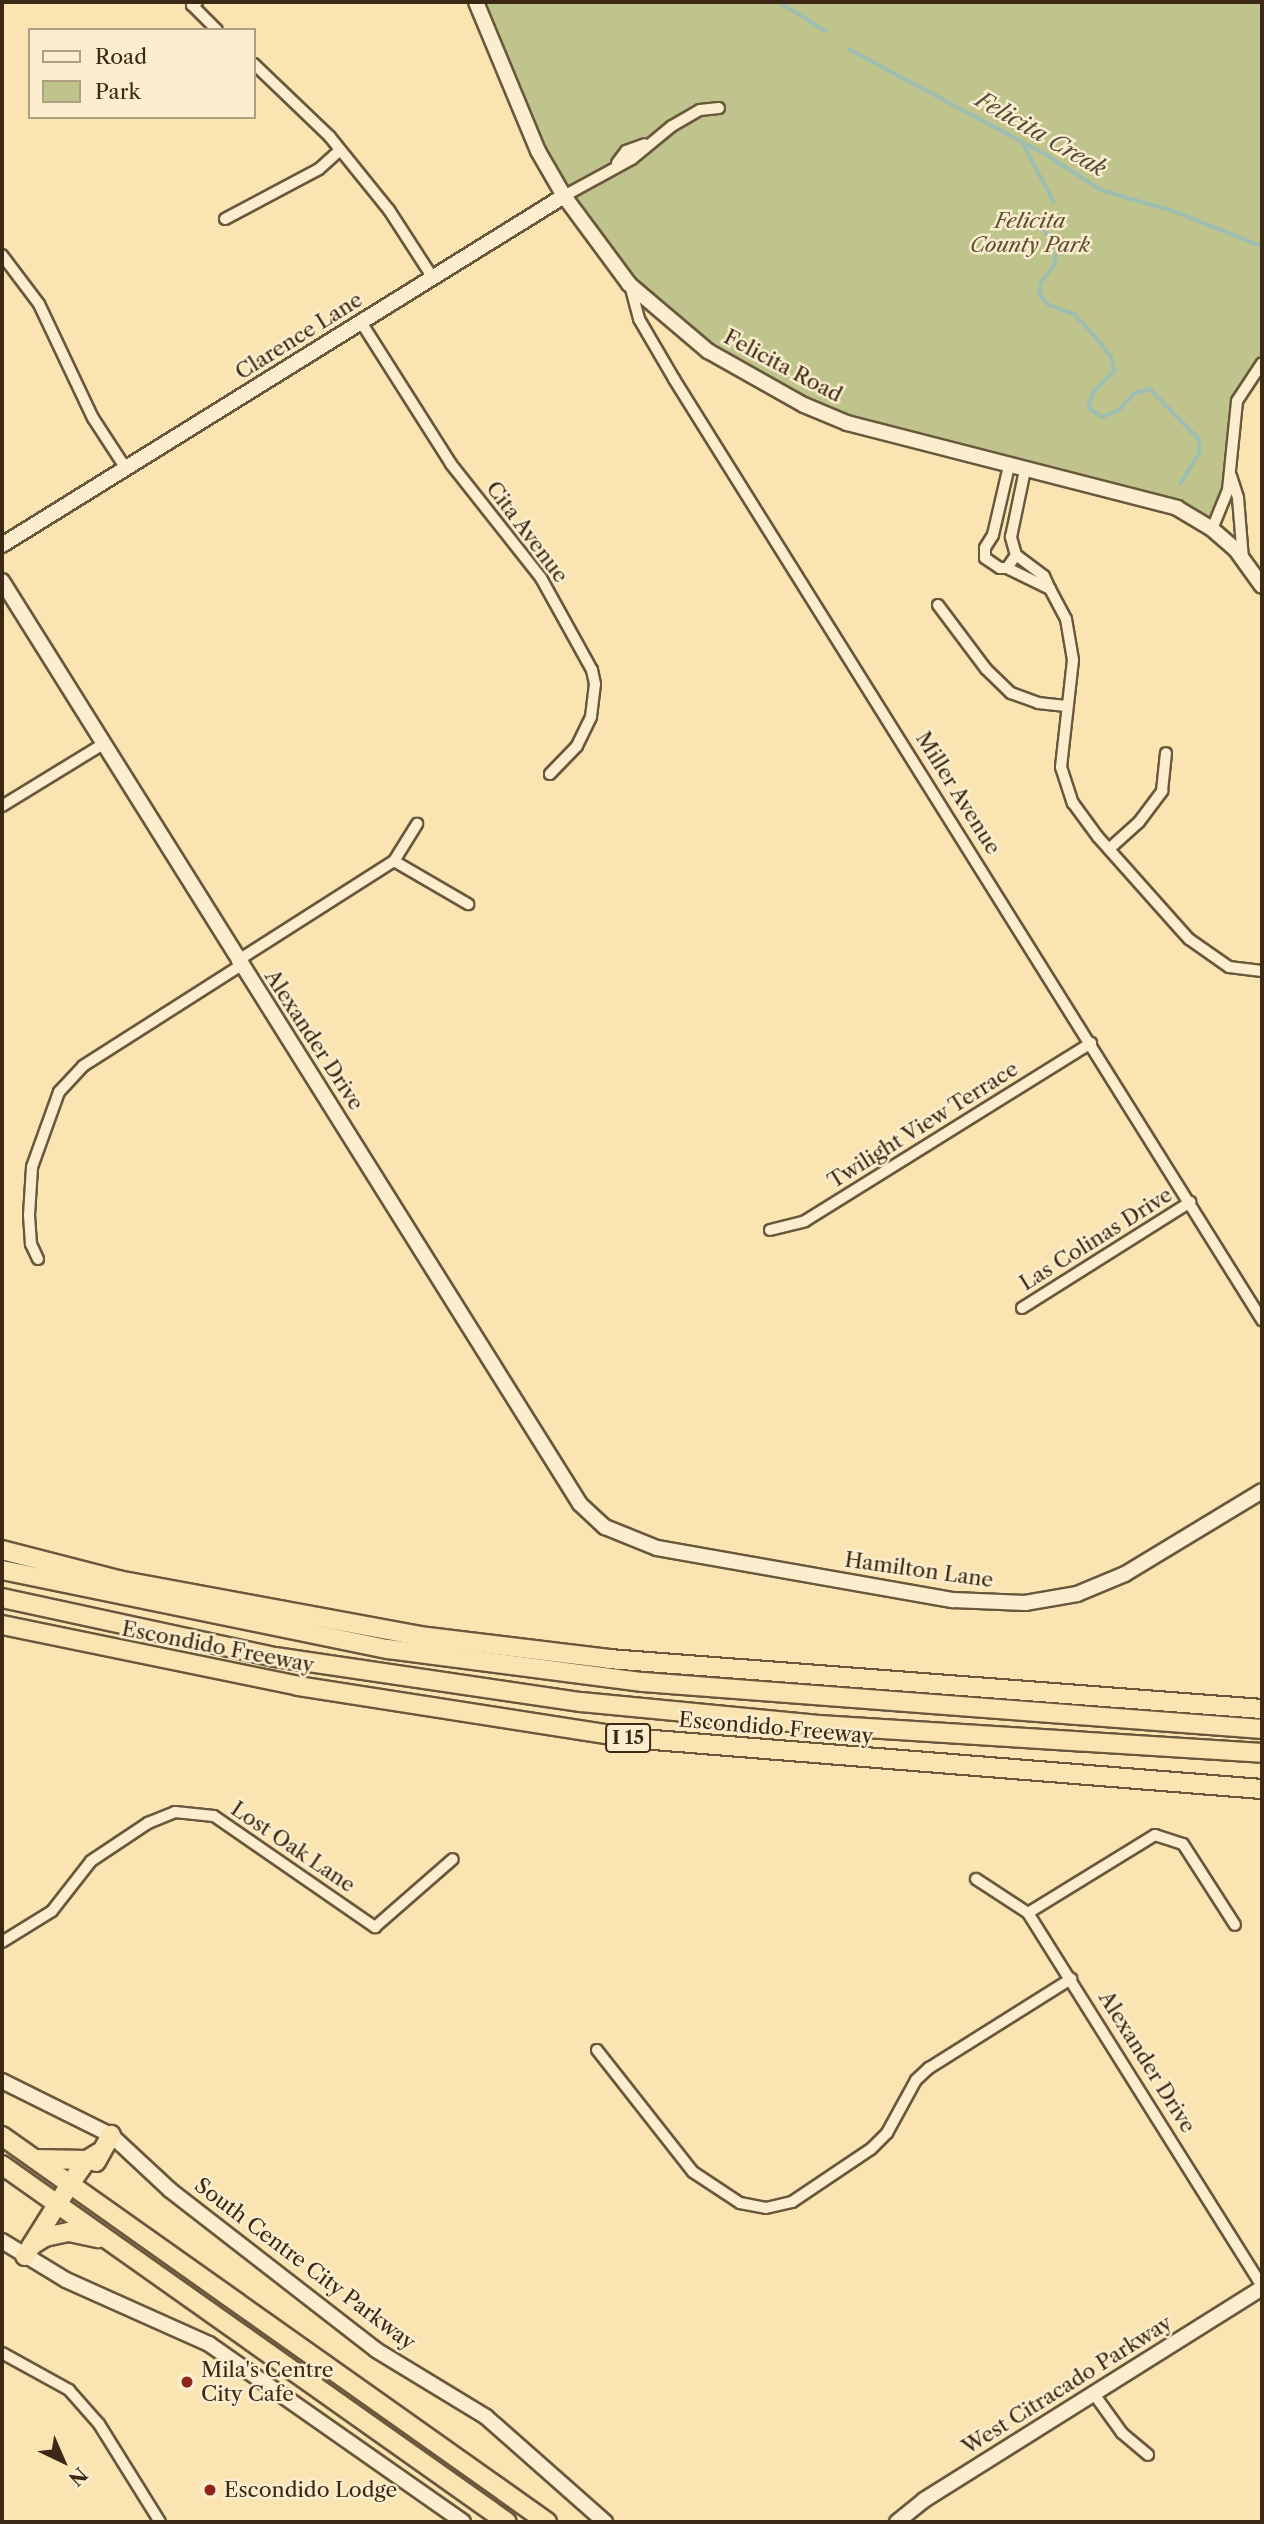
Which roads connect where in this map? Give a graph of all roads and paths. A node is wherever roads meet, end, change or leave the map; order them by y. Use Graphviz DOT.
graph roads {
  1 [pos="476,2"];
  2 [pos="194,4"];
  3 [pos="215,28"];
  4 [pos="256,66"];
  5 [pos="719,108"];
  6 [pos="341,149"];
  7 [pos="564,196"];
  8 [pos="225,219"];
  9 [pos="2,256"];
  10 [pos="433,278"];
  11 [pos="629,284"];
  12 [pos="361,322"];
  13 [pos="1262,363"];
  14 [pos="1009,466"];
  15 [pos="125,467"];
  16 [pos="1025,470"];
  17 [pos="1231,476"];
  18 [pos="1212,529"];
  19 [pos="2,545"];
  20 [pos="1016,555"];
  21 [pos="1243,559"];
  22 [pos="1007,568"];
  23 [pos="2,582"];
  24 [pos="1262,586"];
  25 [pos="1050,589"];
  26 [pos="938,605"];
  27 [pos="1066,706"];
  28 [pos="103,744"];
  29 [pos="1166,753"];
  30 [pos="551,774"];
  31 [pos="2,806"];
  32 [pos="417,824"];
  33 [pos="1109,849"];
  34 [pos="394,861"];
  35 [pos="468,904"];
  36 [pos="239,963"];
  37 [pos="1262,971"];
  38 [pos="1091,1043"];
  39 [pos="1189,1202"];
  40 [pos="770,1230"];
  41 [pos="38,1259"];
  42 [pos="1022,1308"];
  43 [pos="1262,1320"];
  44 [pos="1262,1491"];
  45 [pos="594,1519"];
  46 [pos="2,1550"];
  47 [pos="2,1570"];
  48 [pos="2,1598"];
  49 [pos="2,1625"];
  50 [pos="1262,1709"];
  51 [pos="1262,1729"];
  52 [pos="1262,1753"];
  53 [pos="1262,1789"];
  54 [pos="453,1859"];
  55 [pos="976,1879"];
  56 [pos="1028,1913"];
  57 [pos="1235,1925"];
  58 [pos="2,1942"];
  59 [pos="1071,1979"];
  60 [pos="597,2050"];
  61 [pos="2,2081"];
  62 [pos="111,2135"];
  63 [pos="2,2136"];
  64 [pos="93,2156"];
  65 [pos="35,2159"];
  66 [pos="2,2165"];
  67 [pos="74,2187"];
  68 [pos="60,2206"];
  69 [pos="2,2241"];
  70 [pos="111,2243"];
  71 [pos="28,2251"];
  72 [pos="1262,2287"];
  73 [pos="2,2353"];
  74 [pos="1094,2394"];
  75 [pos="1148,2455"];
  76 [pos="160,2522"];
  77 [pos="463,2522"];
  78 [pos="507,2522"];
  79 [pos="547,2522"];
  80 [pos="605,2522"];
  81 [pos="897,2522"];
  1 -- 7 [label="street, Felicita Road"];
  2 -- 3 [label="street"];
  4 -- 6 [label="street"];
  5 -- 7 [label="street, Clarence Lane"];
  6 -- 8 [label="street"];
  6 -- 10 [label="street"];
  7 -- 10 [label="street, Clarence Lane"];
  7 -- 11 [label="street, Felicita Road"];
  9 -- 15 [label="street"];
  10 -- 12 [label="street, Clarence Lane"];
  11 -- 14 [label="street, Felicita Road"];
  11 -- 38 [label="street, Miller Avenue"];
  12 -- 15 [label="street, Clarence Lane"];
  12 -- 30 [label="street, Cita Avenue"];
  13 -- 17 [label="street"];
  14 -- 16 [label="street, Felicita Road"];
  14 -- 22 [label="street"];
  15 -- 19 [label="street, Clarence Lane"];
  16 -- 18 [label="street, Felicita Road"];
  16 -- 20 [label="street"];
  17 -- 18 [label="street"];
  17 -- 21 [label="street"];
  18 -- 21 [label="street, Felicita Road"];
  20 -- 22 [label="street"];
  20 -- 25 [label="street"];
  21 -- 24 [label="street, Felicita Road"];
  22 -- 25 [label="street"];
  23 -- 28 [label="street, Alexander Drive"];
  25 -- 27 [label="street"];
  26 -- 27 [label="street"];
  27 -- 33 [label="street"];
  28 -- 31 [label="street"];
  28 -- 36 [label="street, Alexander Drive"];
  29 -- 33 [label="street"];
  32 -- 34 [label="street"];
  33 -- 37 [label="street"];
  34 -- 35 [label="street"];
  34 -- 36 [label="street"];
  36 -- 41 [label="street"];
  36 -- 45 [label="street, Alexander Drive"];
  38 -- 39 [label="street, Miller Avenue"];
  38 -- 40 [label="street, Twilight View Terrace"];
  39 -- 42 [label="street, Las Colinas Drive"];
  39 -- 43 [label="street, Miller Avenue"];
  44 -- 45 [label="street, Hamilton Lane"];
  46 -- 50 [label="highway"];
  47 -- 51 [label="highway"];
  48 -- 52 [label="highway"];
  49 -- 53 [label="highway, Escondido Freeway / I 15"];
  54 -- 58 [label="street, Lost Oak Lane"];
  55 -- 56 [label="street, Alexander Drive"];
  56 -- 57 [label="street"];
  56 -- 59 [label="street, Alexander Drive"];
  59 -- 60 [label="street"];
  59 -- 72 [label="street, Alexander Drive"];
  61 -- 62 [label="street, South Centre City Parkway"];
  62 -- 64 [label="highway"];
  62 -- 80 [label="street, South Centre City Parkway"];
  63 -- 65 [label="highway"];
  64 -- 65 [label="highway"];
  64 -- 67 [label="highway"];
  65 -- 67 [label="highway"];
  66 -- 68 [label="highway"];
  67 -- 68 [label="highway"];
  67 -- 79 [label="highway"];
  68 -- 70 [label="highway"];
  68 -- 71 [label="highway"];
  69 -- 71 [label="street"];
  70 -- 71 [label="highway"];
  70 -- 78 [label="highway"];
  71 -- 77 [label="street"];
  72 -- 74 [label="street, West Citracado Parkway"];
  73 -- 76 [label="street"];
  74 -- 75 [label="street"];
  74 -- 81 [label="street, West Citracado Parkway"];
}
